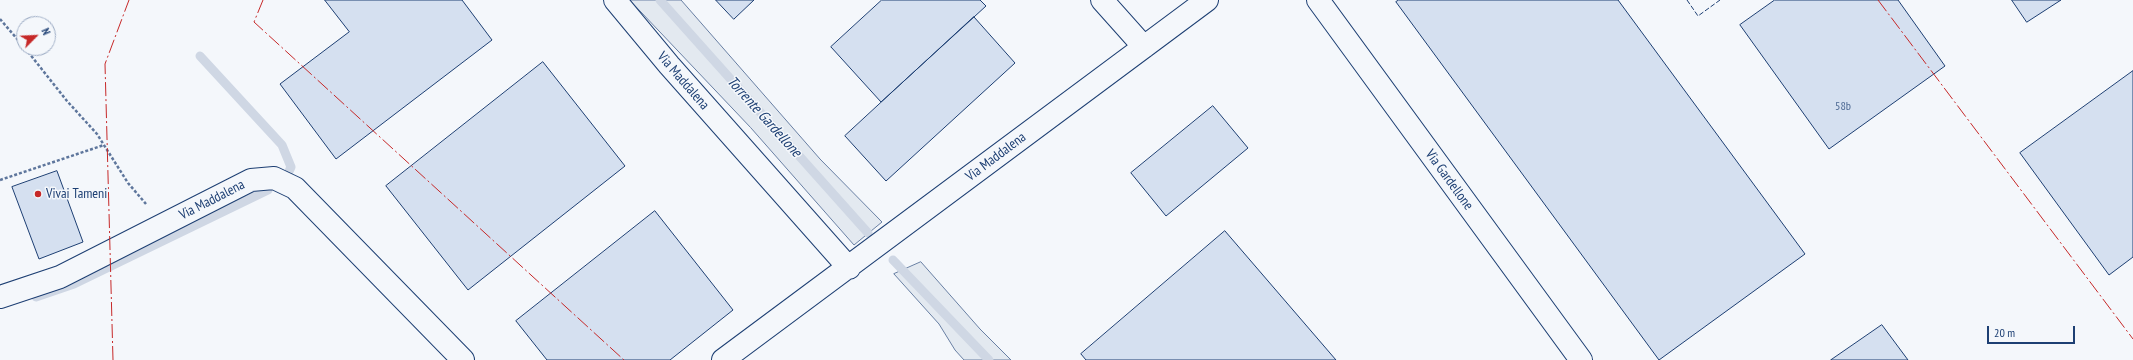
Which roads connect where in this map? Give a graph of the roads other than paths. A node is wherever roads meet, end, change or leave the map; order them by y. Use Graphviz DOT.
graph roads {
  1 [pos="615,0"];
  2 [pos="1102,0"];
  3 [pos="1207,0"];
  4 [pos="1318,0"];
  5 [pos="1144,47"];
  6 [pos="849,268"];
  7 [pos="0,297"];
  8 [pos="463,360"];
  9 [pos="723,360"];
  10 [pos="1581,360"];
  1 -- 6 [label="street, Via Maddalena"];
  2 -- 5 [label="street"];
  3 -- 5 [label="street, Via Maddalena"];
  4 -- 10 [label="street, Via Gardellone"];
  5 -- 6 [label="street, Via Maddalena"];
  6 -- 9 [label="street, Via Maddalena"];
  7 -- 8 [label="street, Via Maddalena"];
}
